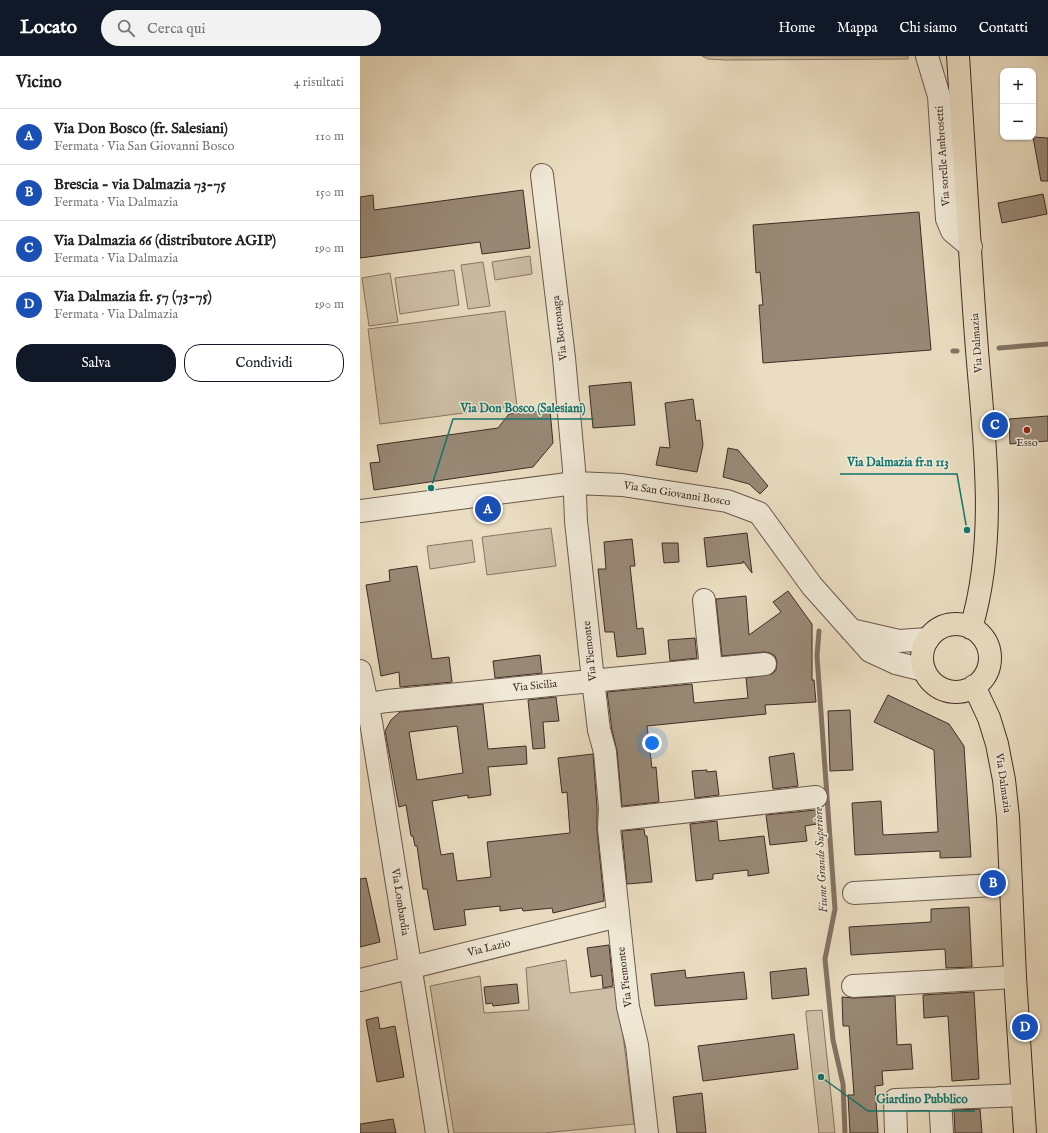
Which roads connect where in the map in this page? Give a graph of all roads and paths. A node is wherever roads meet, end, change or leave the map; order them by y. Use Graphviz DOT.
graph roads {
  1 [pos="927,56"];
  2 [pos="958,56"];
  3 [pos="542,175"];
  4 [pos="971,247"];
  5 [pos="575,482"];
  6 [pos="360,511"];
  7 [pos="704,600"];
  8 [pos="971,628"];
  9 [pos="851,630"];
  10 [pos="928,639"];
  11 [pos="766,664"];
  12 [pos="711,669"];
  13 [pos="924,670"];
  14 [pos="360,671"];
  15 [pos="593,680"];
  16 [pos="974,686"];
  17 [pos="364,707"];
  18 [pos="816,797"];
  19 [pos="610,820"];
  20 [pos="1011,884"];
  21 [pos="854,893"];
  22 [pos="618,916"];
  23 [pos="410,967"];
  24 [pos="1015,977"];
  25 [pos="360,980"];
  26 [pos="853,986"];
  27 [pos="1022,1095"];
  28 [pos="940,1098"];
  29 [pos="436,1133"];
  30 [pos="647,1133"];
  31 [pos="896,1133"];
  32 [pos="942,1133"];
  33 [pos="1025,1133"];
  1 -- 4 [label="street, Via sorelle Ambrosetti"];
  2 -- 4 [label="main road, Via Dalmazia"];
  3 -- 5 [label="street, Via Bottonaga"];
  4 -- 8 [label="main road, Via Dalmazia"];
  5 -- 6 [label="street, Via San Giovanni Bosco"];
  5 -- 9 [label="street, Via San Giovanni Bosco"];
  5 -- 15 [label="street, Via Piemonte"];
  7 -- 12 [label="street"];
  8 -- 10 [label="main road"];
  8 -- 16 [label="main road"];
  9 -- 10 [label="street"];
  9 -- 13 [label="street, Via San Giovanni Bosco"];
  10 -- 13 [label="main road"];
  11 -- 12 [label="street, Via Sicilia"];
  12 -- 15 [label="street, Via Sicilia"];
  13 -- 16 [label="main road"];
  14 -- 17 [label="street, Via Lombardia"];
  15 -- 17 [label="street, Via Sicilia"];
  15 -- 19 [label="street, Via Piemonte"];
  16 -- 20 [label="main road, Via Dalmazia"];
  17 -- 23 [label="street, Via Lombardia"];
  18 -- 19 [label="street"];
  19 -- 22 [label="street, Via Piemonte"];
  20 -- 21 [label="street"];
  20 -- 24 [label="main road, Via Dalmazia"];
  22 -- 23 [label="street, Via Lazio"];
  22 -- 30 [label="street, Via Piemonte"];
  23 -- 25 [label="street, Via Lazio"];
  23 -- 29 [label="street, Via Lombardia"];
  24 -- 26 [label="street"];
  24 -- 27 [label="main road, Via Dalmazia"];
  27 -- 28 [label="street"];
  27 -- 33 [label="main road, Via Dalmazia"];
  28 -- 31 [label="street"];
  28 -- 32 [label="street"];
}
